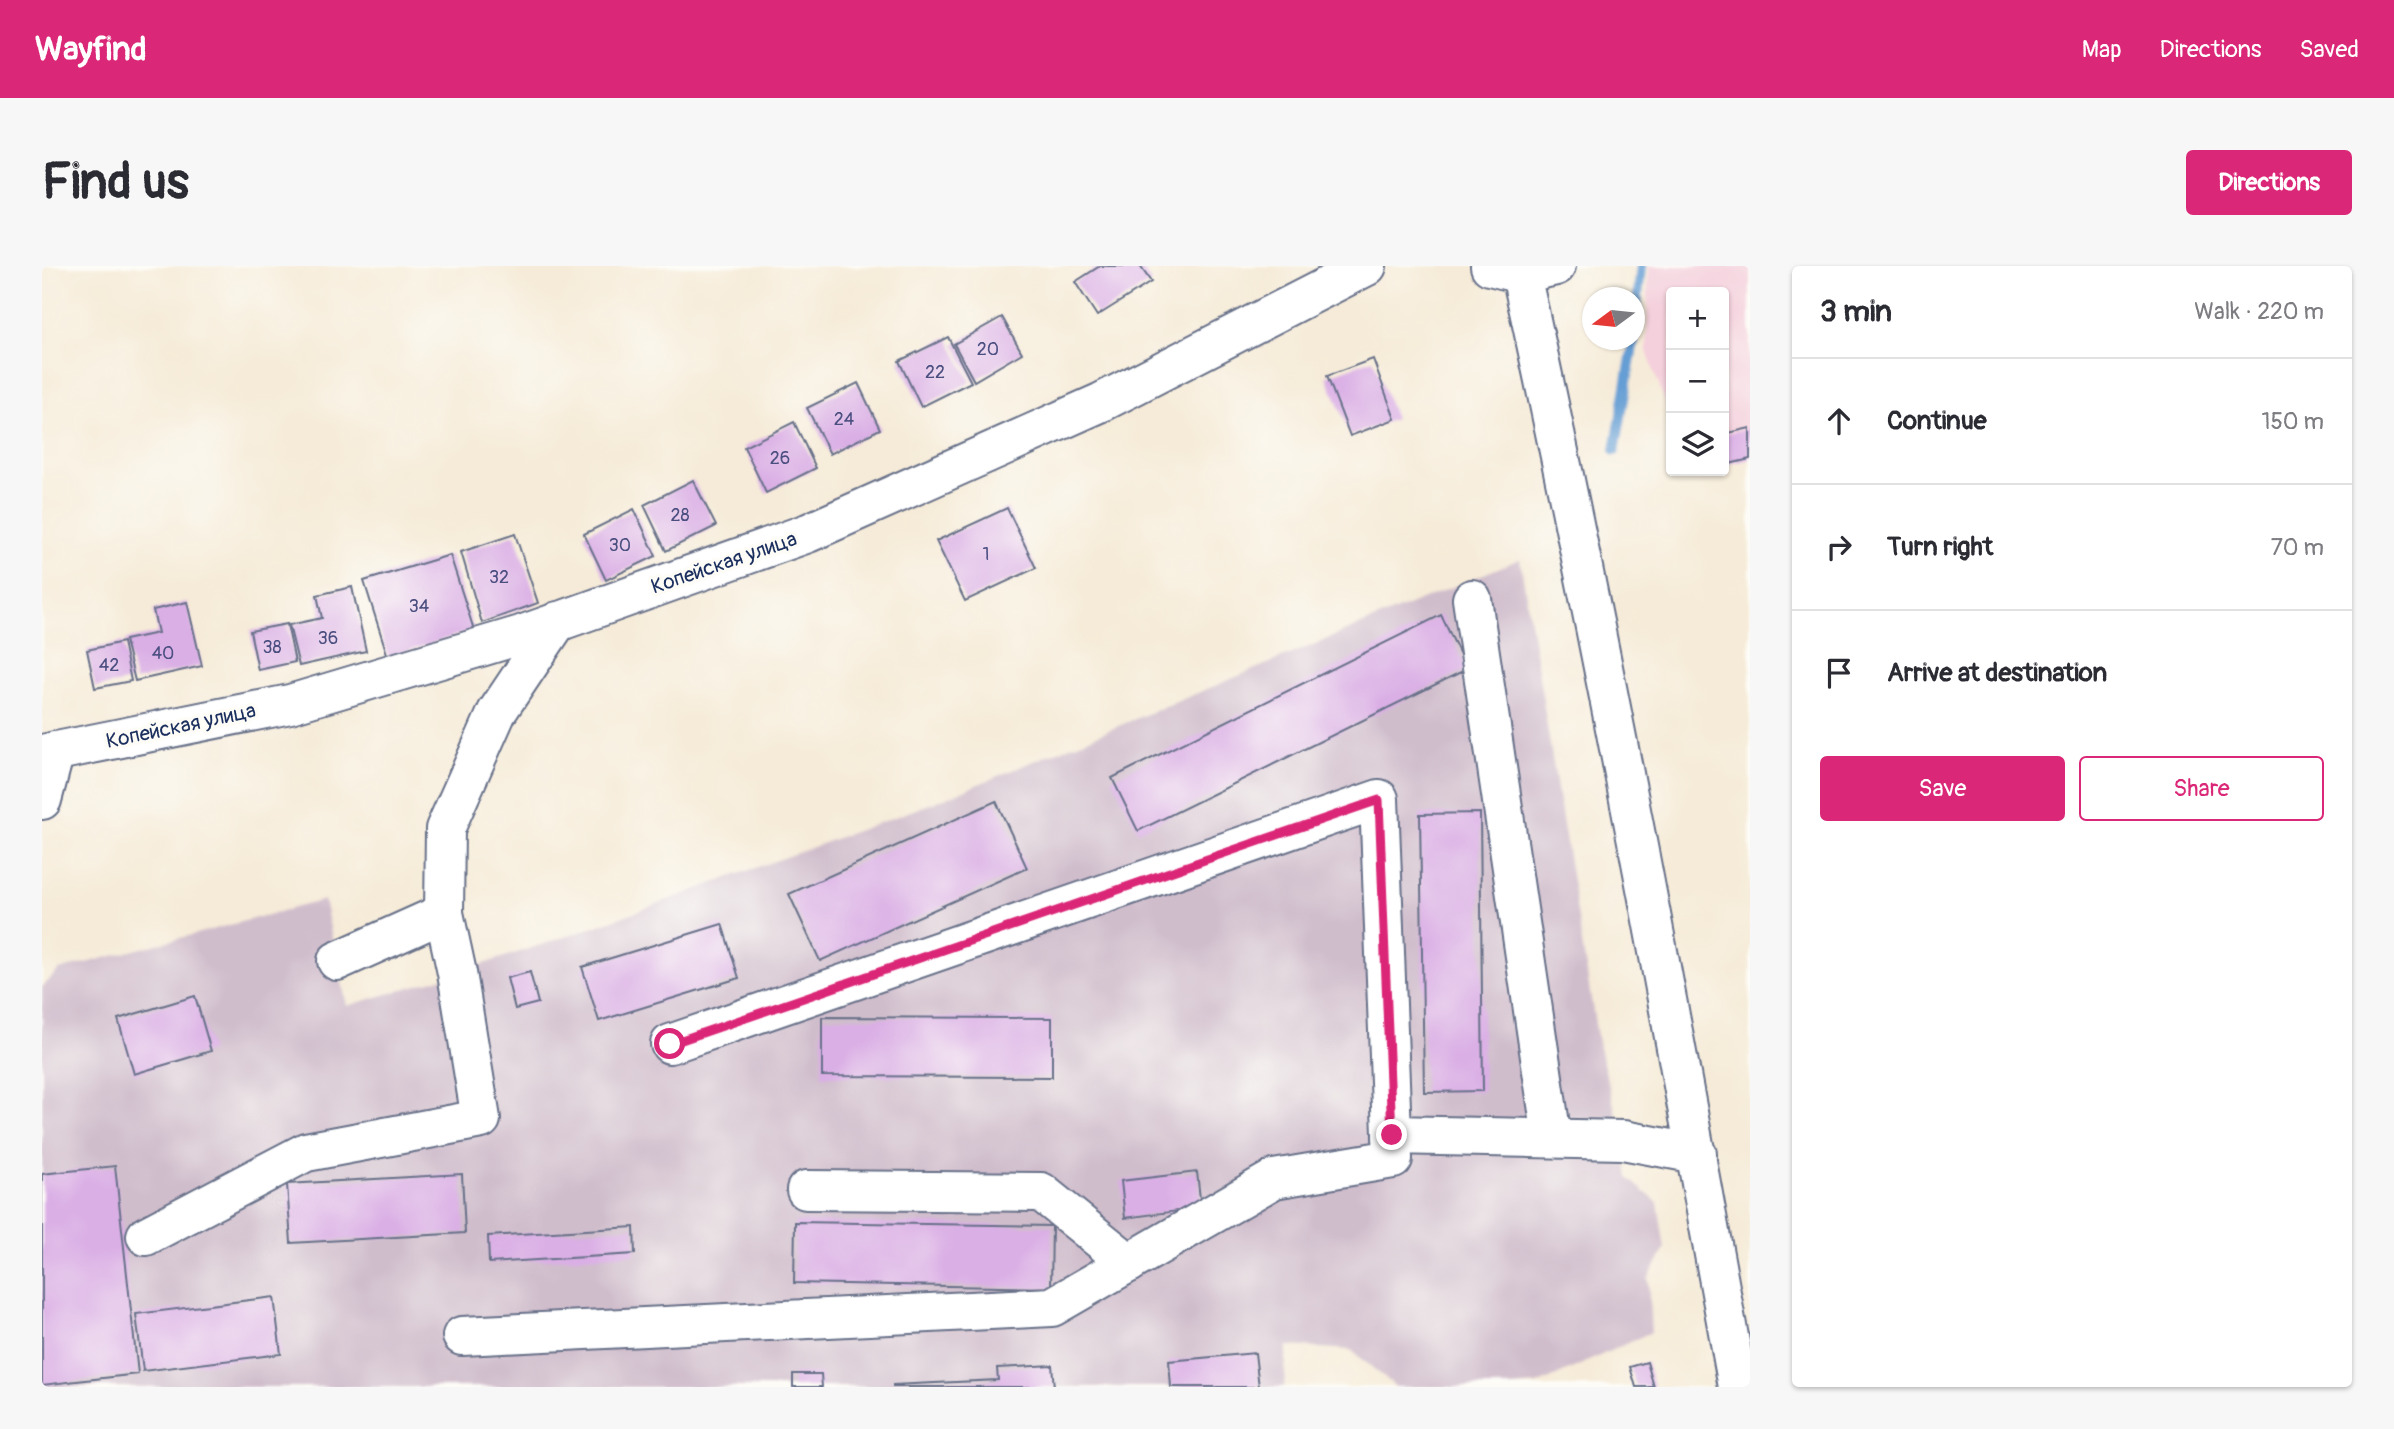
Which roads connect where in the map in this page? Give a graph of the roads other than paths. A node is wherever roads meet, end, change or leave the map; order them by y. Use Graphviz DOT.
graph roads {
  1 [pos="1367,266"];
  2 [pos="1522,269"];
  3 [pos="1472,599"];
  4 [pos="558,621"];
  5 [pos="48,752"];
  6 [pos="42,800"];
  7 [pos="444,913"];
  8 [pos="337,961"];
  9 [pos="670,1044"];
  10 [pos="1392,1135"];
  11 [pos="1552,1138"];
  12 [pos="1697,1154"];
  13 [pos="806,1190"];
  14 [pos="146,1236"];
  15 [pos="1129,1263"];
  16 [pos="462,1336"];
  17 [pos="1738,1387"];
  1 -- 4 [label="street, Копейская улица"];
  2 -- 12 [label="street"];
  3 -- 11 [label="street"];
  4 -- 5 [label="street, Копейская улица"];
  4 -- 7 [label="street"];
  5 -- 6 [label="street"];
  7 -- 8 [label="street"];
  7 -- 14 [label="street"];
  9 -- 10 [label="street"];
  10 -- 11 [label="street"];
  10 -- 15 [label="street"];
  11 -- 12 [label="street"];
  12 -- 17 [label="street"];
  13 -- 15 [label="street"];
  15 -- 16 [label="street"];
}
